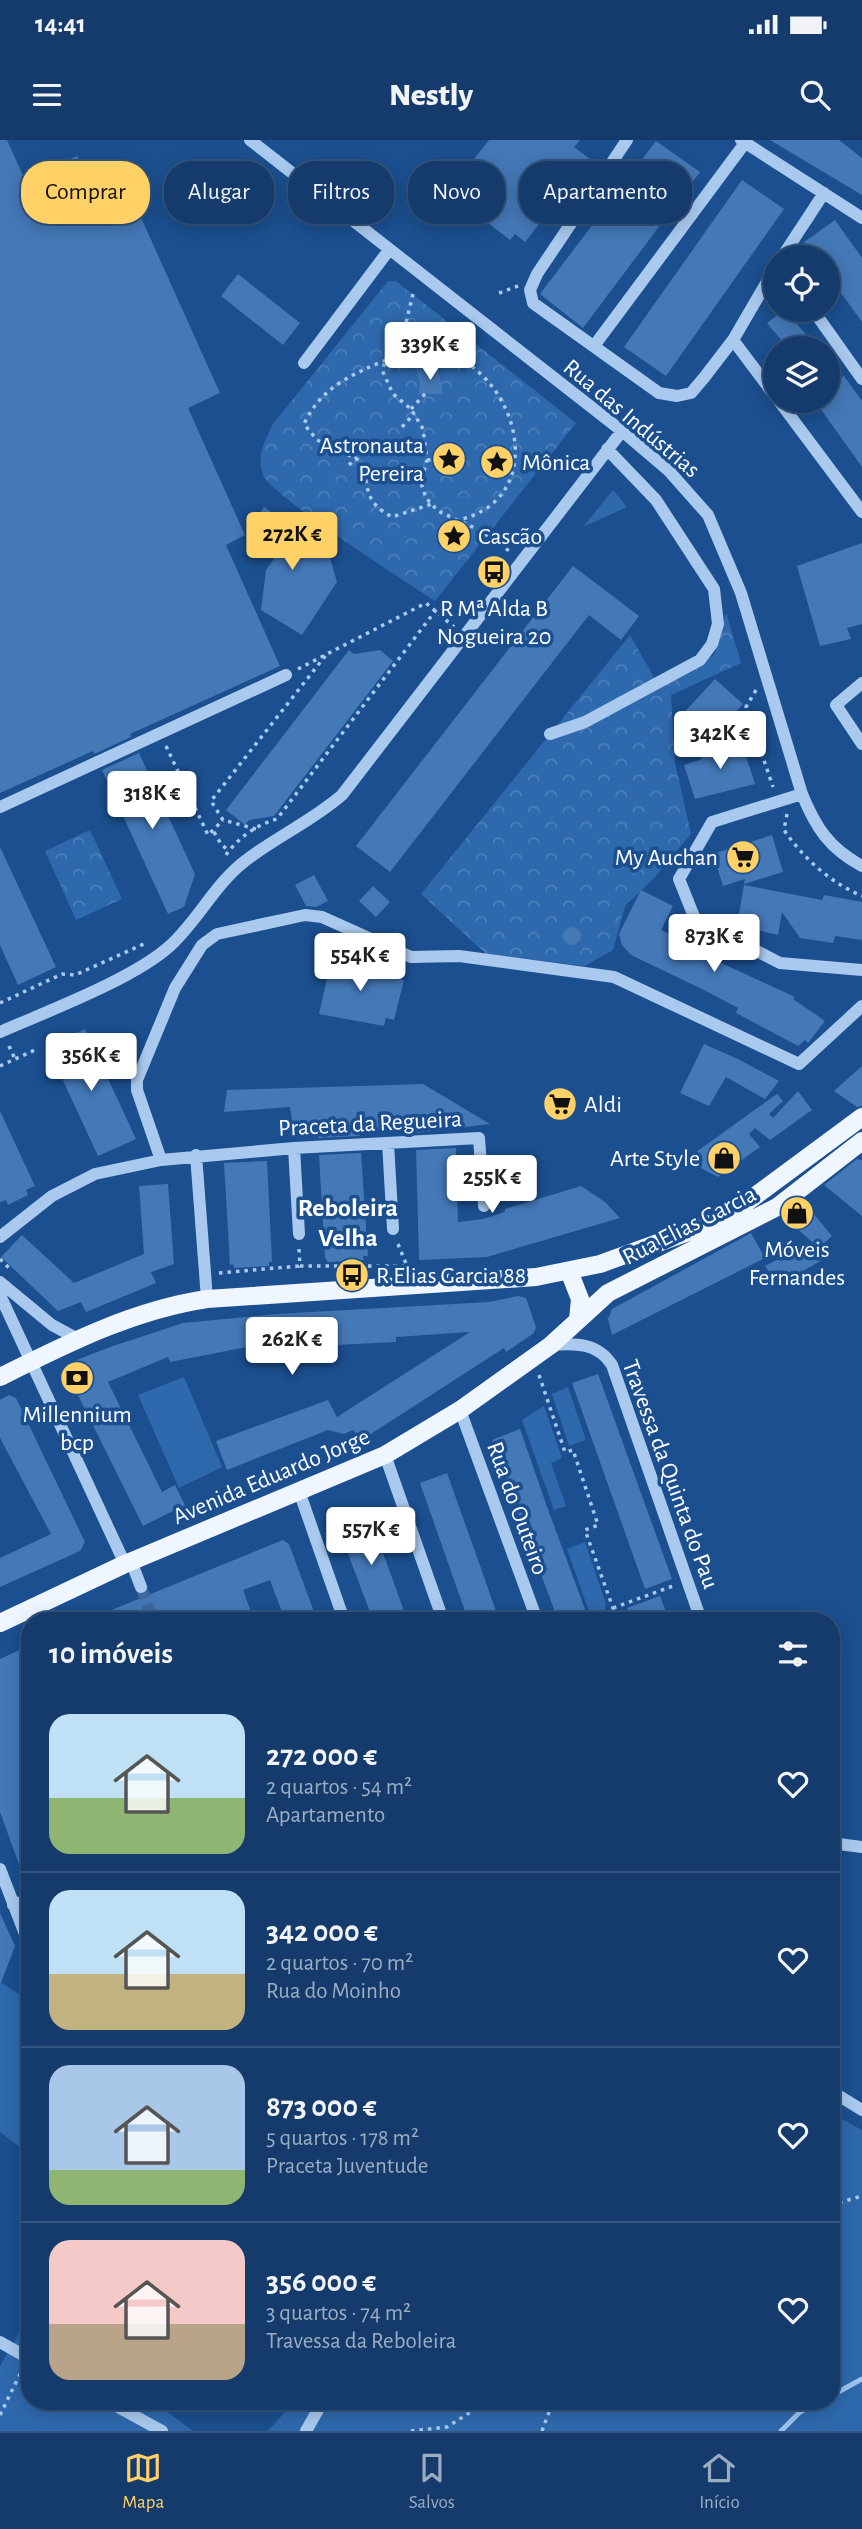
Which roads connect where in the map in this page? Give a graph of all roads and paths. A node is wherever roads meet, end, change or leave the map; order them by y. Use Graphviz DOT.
graph roads {
  1 [pos="250,140"];
  2 [pos="627,140"];
  3 [pos="743,141"];
  4 [pos="824,192"];
  5 [pos="862,218"];
  6 [pos="790,245"];
  7 [pos="389,250"];
  8 [pos="763,289"];
  9 [pos="413,294"];
  10 [pos="822,322"];
  11 [pos="403,335"];
  12 [pos="733,340"];
  13 [pos="594,346"];
  14 [pos="386,360"];
  15 [pos="304,363"];
  16 [pos="862,379"];
  17 [pos="763,380"];
  18 [pos="426,393"];
  19 [pos="412,411"];
  20 [pos="788,413"];
  21 [pos="402,427"];
  22 [pos="622,431"];
  23 [pos="607,449"];
  24 [pos="357,457"];
  25 [pos="440,459"];
  26 [pos="427,460"];
  27 [pos="349,465"];
  28 [pos="432,504"];
  29 [pos="862,512"];
  30 [pos="458,520"];
  31 [pos="522,562"];
  32 [pos="436,610"];
  33 [pos="466,637"];
  34 [pos="326,655"];
  35 [pos="286,675"];
  36 [pos="752,679"];
  37 [pos="862,683"];
  38 [pos="160,733"];
  39 [pos="550,734"];
  40 [pos="862,744"];
  41 [pos="802,794"];
  42 [pos="786,799"];
  43 [pos="0,807"];
  44 [pos="223,820"];
  45 [pos="256,829"];
  46 [pos="214,832"];
  47 [pos="229,851"];
  48 [pos="221,861"];
  49 [pos="862,866"];
  50 [pos="862,896"];
  51 [pos="156,937"];
  52 [pos="148,943"];
  53 [pos="157,956"];
  54 [pos="862,970"];
  55 [pos="0,1003"];
  56 [pos="862,1006"];
  57 [pos="0,1032"];
  58 [pos="37,1049"];
  59 [pos="0,1066"];
  60 [pos="862,1117"];
  61 [pos="862,1141"];
  62 [pos="388,1143"];
  63 [pos="293,1148"];
  64 [pos="196,1155"];
  65 [pos="161,1160"];
  66 [pos="484,1206"];
  67 [pos="393,1229"];
  68 [pos="299,1234"];
  69 [pos="0,1237"];
  70 [pos="300,1266"];
  71 [pos="407,1266"];
  72 [pos="569,1271"];
  73 [pos="205,1274"];
  74 [pos="0,1282"];
  75 [pos="408,1287"];
  76 [pos="0,1296"];
  77 [pos="207,1299"];
  78 [pos="578,1320"];
  79 [pos="78,1339"];
  80 [pos="551,1345"];
  81 [pos="533,1357"];
  82 [pos="30,1362"];
  83 [pos="0,1377"];
  84 [pos="460,1410"];
  85 [pos="385,1455"];
  86 [pos="299,1491"];
  87 [pos="128,1563"];
  88 [pos="687,1581"];
  89 [pos="141,1587"];
  90 [pos="613,1608"];
  91 [pos="23,1612"];
  92 [pos="341,1612"];
  93 [pos="440,1612"];
  94 [pos="534,1612"];
  95 [pos="612,1612"];
  96 [pos="698,1612"];
  97 [pos="21,1613"];
  98 [pos="0,1623"];
  99 [pos="840,1844"];
  100 [pos="862,1847"];
  101 [pos="0,1869"];
  102 [pos="21,1902"];
  103 [pos="13,1905"];
  104 [pos="21,1925"];
  105 [pos="840,2097"];
  106 [pos="862,2110"];
  107 [pos="862,2196"];
  108 [pos="840,2202"];
  109 [pos="0,2342"];
  110 [pos="21,2354"];
  111 [pos="21,2374"];
  112 [pos="124,2410"];
  113 [pos="318,2410"];
  114 [pos="474,2410"];
  115 [pos="550,2410"];
  116 [pos="0,2416"];
  117 [pos="162,2431"];
  118 [pos="306,2431"];
  119 [pos="411,2431"];
  120 [pos="542,2431"];
  1 -- 7 [label="street, Rua das Indústrias"];
  2 -- 13 [label="street"];
  3 -- 4 [label="street"];
  3 -- 13 [label="street"];
  4 -- 5 [label="street"];
  4 -- 6 [label="street"];
  7 -- 15 [label="street"];
  7 -- 22 [label="street, Rua das Indústrias"];
  8 -- 12 [label="street"];
  9 -- 11 [label="path"];
  10 -- 16 [label="street"];
  11 -- 14 [label="path"];
  11 -- 30 [label="path"];
  12 -- 13 [label="street"];
  12 -- 17 [label="street"];
  14 -- 19 [label="path"];
  14 -- 24 [label="path"];
  18 -- 19 [label="path"];
  19 -- 21 [label="path"];
  19 -- 26 [label="path"];
  20 -- 29 [label="street"];
  22 -- 23 [label="street"];
  22 -- 41 [label="street, Rua das Indústrias"];
  23 -- 31 [label="street"];
  23 -- 39 [label="street"];
  24 -- 27 [label="path"];
  24 -- 28 [label="path"];
  25 -- 26 [label="path"];
  26 -- 28 [label="path"];
  28 -- 30 [label="path"];
  30 -- 31 [label="path"];
  31 -- 33 [label="street"];
  32 -- 33 [label="path"];
  32 -- 34 [label="path"];
  32 -- 45 [label="path"];
  33 -- 53 [label="street"];
  34 -- 35 [label="path"];
  34 -- 44 [label="path"];
  35 -- 38 [label="street"];
  36 -- 42 [label="path"];
  37 -- 40 [label="street"];
  38 -- 43 [label="street"];
  38 -- 46 [label="path"];
  41 -- 42 [label="street"];
  41 -- 49 [label="street, Rua das Indústrias"];
  42 -- 50 [label="path"];
  42 -- 54 [label="street"];
  44 -- 45 [label="path"];
  44 -- 46 [label="path"];
  45 -- 47 [label="path"];
  46 -- 47 [label="path"];
  47 -- 48 [label="path"];
  51 -- 52 [label="path"];
  52 -- 53 [label="path"];
  52 -- 55 [label="path"];
  53 -- 57 [label="street"];
  56 -- 65 [label="street"];
  58 -- 59 [label="path"];
  60 -- 72 [label="main road, Rua Elias Garcia"];
  61 -- 78 [label="main road, Rua Elias Garcia"];
  62 -- 63 [label="street, Praceta da Regueira"];
  62 -- 66 [label="street, Praceta da Regueira"];
  62 -- 67 [label="street"];
  63 -- 64 [label="street, Praceta da Regueira"];
  63 -- 68 [label="street"];
  64 -- 65 [label="street, Praceta da Regueira"];
  64 -- 73 [label="street"];
  65 -- 69 [label="street, Praceta da Regueira"];
  67 -- 71 [label="path"];
  68 -- 70 [label="path"];
  70 -- 71 [label="path"];
  70 -- 73 [label="path"];
  71 -- 75 [label="path"];
  72 -- 75 [label="main road, Rua Elias Garcia"];
  72 -- 78 [label="main road"];
  73 -- 77 [label="street"];
  74 -- 79 [label="street"];
  75 -- 77 [label="main road, Rua Elias Garcia"];
  76 -- 82 [label="street"];
  77 -- 79 [label="main road, Rua Elias Garcia"];
  78 -- 80 [label="main road, Avenida Eduardo Jorge"];
  79 -- 82 [label="main road, Rua Elias Garcia"];
  80 -- 81 [label="main road, Avenida Eduardo Jorge"];
  80 -- 88 [label="street, Travessa da Quinta do Pau"];
  81 -- 84 [label="main road, Avenida Eduardo Jorge"];
  81 -- 90 [label="path"];
  82 -- 83 [label="main road, Rua Elias Garcia"];
  82 -- 87 [label="street"];
  84 -- 85 [label="main road, Avenida Eduardo Jorge"];
  84 -- 94 [label="street, Rua do Outeiro"];
  85 -- 86 [label="main road, Avenida Eduardo Jorge"];
  85 -- 93 [label="street"];
  86 -- 87 [label="main road, Avenida Eduardo Jorge"];
  86 -- 92 [label="street"];
  87 -- 89 [label="street"];
  87 -- 91 [label="main road, Avenida Eduardo Jorge"];
  88 -- 90 [label="path"];
  88 -- 96 [label="street, Travessa da Quinta do Pau"];
  90 -- 95 [label="path"];
  97 -- 98 [label="main road, Avenida Eduardo Jorge"];
  99 -- 100 [label="street"];
  101 -- 103 [label="street"];
  102 -- 103 [label="street"];
  103 -- 104 [label="street"];
  105 -- 106 [label="street"];
  107 -- 108 [label="path"];
  109 -- 110 [label="street"];
  111 -- 116 [label="path"];
  112 -- 117 [label="street"];
  113 -- 118 [label="street"];
  114 -- 119 [label="path"];
  115 -- 120 [label="path"];
}
